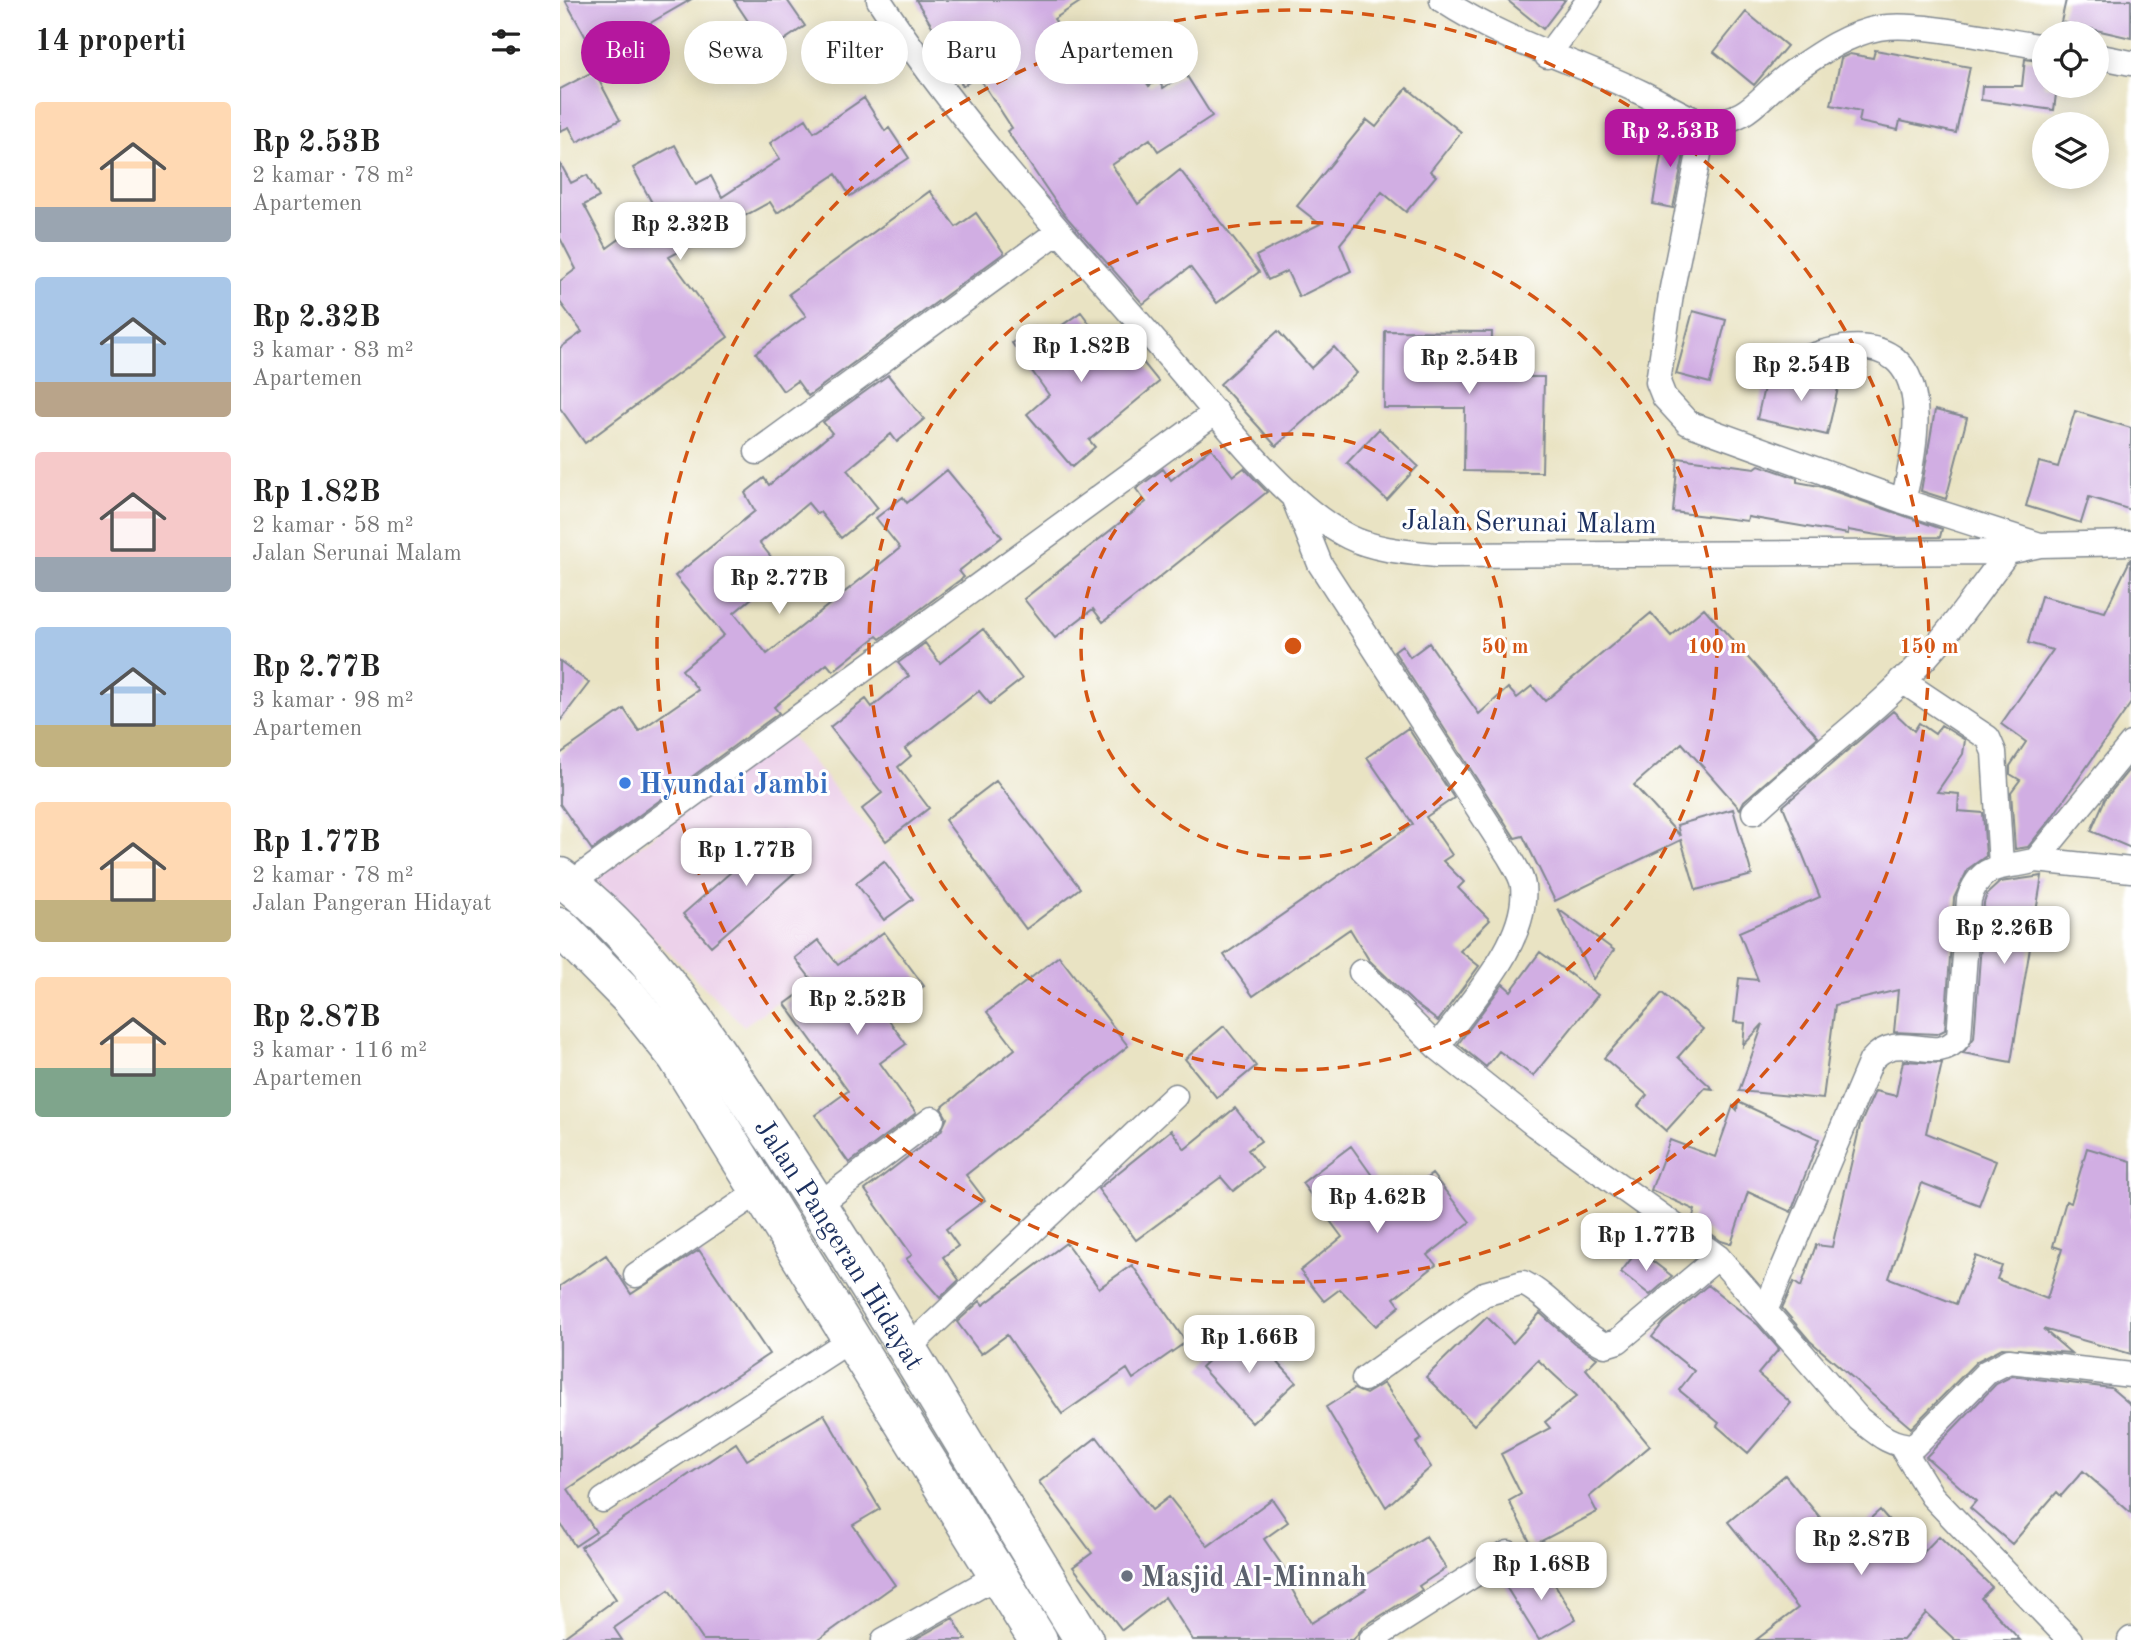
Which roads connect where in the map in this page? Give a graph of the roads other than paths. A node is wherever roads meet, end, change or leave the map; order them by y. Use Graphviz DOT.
graph roads {
  1 [pos="879,0"];
  2 [pos="1442,0"];
  3 [pos="1590,0"];
  4 [pos="2032,45"];
  5 [pos="1547,56"];
  6 [pos="2109,59"];
  7 [pos="2131,63"];
  8 [pos="1705,124"];
  9 [pos="1059,231"];
  10 [pos="1771,370"];
  11 [pos="1216,412"];
  12 [pos="757,452"];
  13 [pos="1294,499"];
  14 [pos="1903,501"];
  15 [pos="2131,543"];
  16 [pos="2040,545"];
  17 [pos="2008,552"];
  18 [pos="1901,680"];
  19 [pos="2131,744"];
  20 [pos="1755,812"];
  21 [pos="2036,860"];
  22 [pos="2001,865"];
  23 [pos="2131,870"];
  24 [pos="565,880"];
  25 [pos="606,917"];
  26 [pos="568,934"];
  27 [pos="1361,972"];
  28 [pos="691,1046"];
  29 [pos="1437,1047"];
  30 [pos="1175,1096"];
  31 [pos="932,1119"];
  32 [pos="761,1191"];
  33 [pos="818,1205"];
  34 [pos="1718,1257"];
  35 [pos="636,1275"];
  36 [pos="1765,1311"];
  37 [pos="853,1338"];
  38 [pos="906,1350"];
  39 [pos="2131,1375"];
  40 [pos="1364,1379"];
  41 [pos="1901,1446"];
  42 [pos="603,1500"];
  43 [pos="1508,1553"];
  44 [pos="1032,1557"];
  45 [pos="999,1575"];
  46 [pos="884,1640"];
  47 [pos="1038,1640"];
  48 [pos="1084,1640"];
  49 [pos="1371,1640"];
  50 [pos="2070,1640"];
  1 -- 9 [label="street, Jalan Serunai Malam"];
  2 -- 5 [label="street"];
  3 -- 5 [label="street"];
  4 -- 8 [label="street"];
  5 -- 8 [label="street"];
  6 -- 7 [label="street"];
  8 -- 14 [label="street"];
  9 -- 11 [label="street, Jalan Serunai Malam"];
  9 -- 12 [label="street"];
  10 -- 14 [label="street"];
  11 -- 13 [label="street, Jalan Serunai Malam"];
  11 -- 24 [label="street"];
  13 -- 17 [label="street, Jalan Serunai Malam"];
  13 -- 29 [label="street"];
  14 -- 16 [label="street"];
  15 -- 16 [label="street, Jalan Serunai Malam"];
  16 -- 17 [label="street, Jalan Serunai Malam"];
  17 -- 18 [label="street"];
  18 -- 20 [label="street"];
  18 -- 22 [label="street"];
  19 -- 21 [label="street"];
  21 -- 22 [label="street"];
  21 -- 23 [label="street"];
  22 -- 36 [label="street"];
  24 -- 25 [label="highway, Jalan Pangeran Hidayat"];
  25 -- 26 [label="highway"];
  25 -- 28 [label="highway, Jalan Pangeran Hidayat"];
  26 -- 28 [label="highway, Jalan Pangeran Hidayat"];
  27 -- 29 [label="street"];
  28 -- 32 [label="highway, Jalan Pangeran Hidayat"];
  28 -- 33 [label="highway, Jalan Pangeran Hidayat"];
  29 -- 34 [label="street"];
  30 -- 38 [label="street"];
  31 -- 33 [label="street"];
  32 -- 35 [label="street"];
  32 -- 37 [label="highway, Jalan Pangeran Hidayat"];
  33 -- 38 [label="highway, Jalan Pangeran Hidayat"];
  34 -- 36 [label="street"];
  34 -- 40 [label="street"];
  36 -- 41 [label="street"];
  37 -- 42 [label="street"];
  37 -- 45 [label="highway, Jalan Pangeran Hidayat"];
  38 -- 44 [label="highway, Jalan Pangeran Hidayat"];
  39 -- 41 [label="street"];
  41 -- 50 [label="street"];
  43 -- 49 [label="street"];
  44 -- 45 [label="highway"];
  44 -- 48 [label="highway, Jalan Pangeran Hidayat"];
  45 -- 46 [label="street"];
  45 -- 47 [label="highway, Jalan Pangeran Hidayat"];
}
